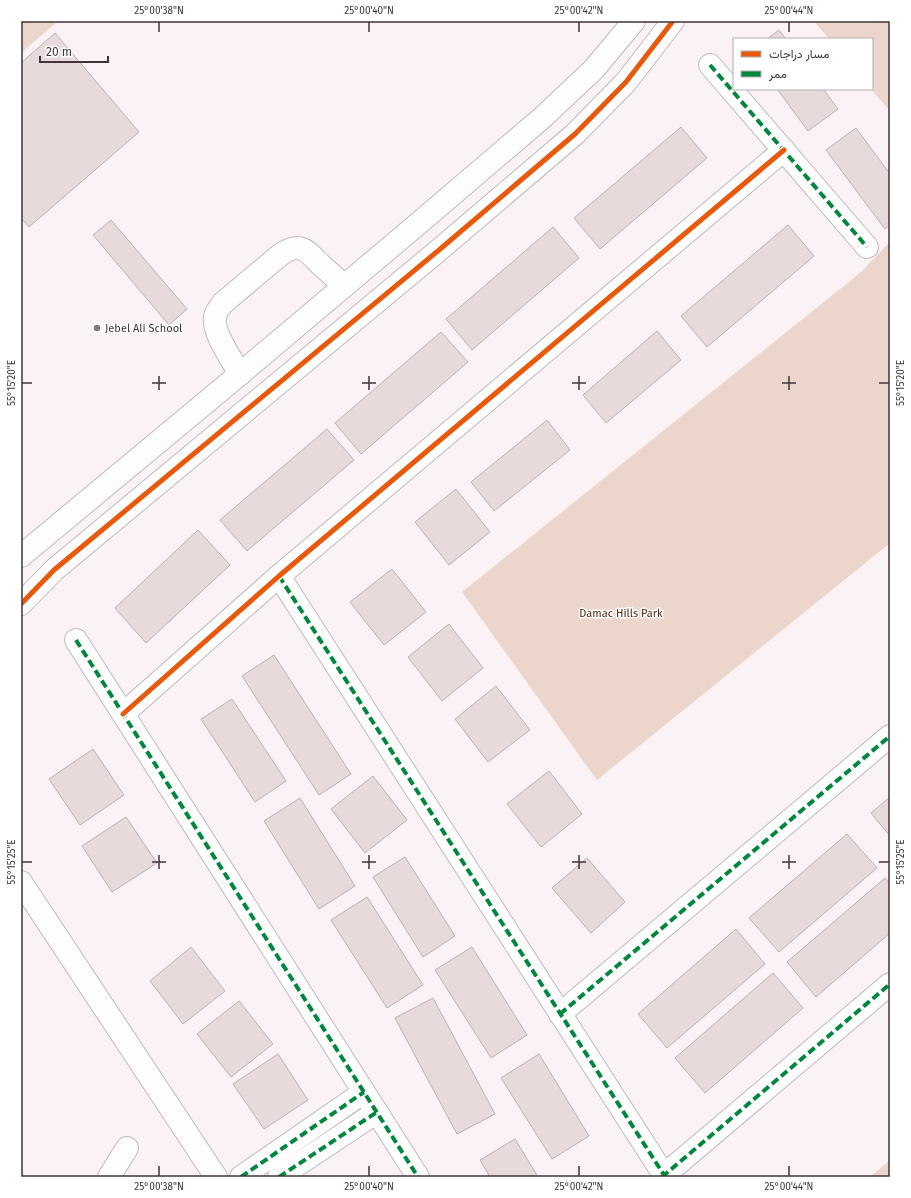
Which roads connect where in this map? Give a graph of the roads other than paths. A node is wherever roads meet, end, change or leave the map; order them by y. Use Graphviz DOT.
graph roads {
  1 [pos="634,21"];
  2 [pos="673,21"];
  3 [pos="710,65"];
  4 [pos="784,150"];
  5 [pos="868,247"];
  6 [pos="344,286"];
  7 [pos="240,374"];
  8 [pos="21,556"];
  9 [pos="279,576"];
  10 [pos="21,604"];
  11 [pos="76,640"];
  12 [pos="123,714"];
  13 [pos="890,736"];
  14 [pos="21,882"];
  15 [pos="890,984"];
  16 [pos="560,1014"];
  17 [pos="364,1092"];
  18 [pos="377,1112"];
  19 [pos="127,1148"];
  20 [pos="663,1176"];
  21 [pos="109,1177"];
  22 [pos="216,1177"];
  23 [pos="240,1177"];
  24 [pos="279,1177"];
  25 [pos="418,1177"];
  1 -- 6 [label="street"];
  2 -- 10 [label="street"];
  3 -- 4 [label="street"];
  4 -- 5 [label="street"];
  4 -- 9 [label="street"];
  6 -- 7 [label="street"];
  6 -- 7 [label="street"];
  7 -- 8 [label="street"];
  9 -- 12 [label="street"];
  9 -- 16 [label="street"];
  11 -- 12 [label="street"];
  12 -- 17 [label="street"];
  13 -- 16 [label="street"];
  14 -- 22 [label="street"];
  15 -- 20 [label="street"];
  16 -- 20 [label="street"];
  17 -- 18 [label="street"];
  17 -- 23 [label="street"];
  18 -- 24 [label="street"];
  18 -- 25 [label="street"];
  19 -- 21 [label="street"];
}
